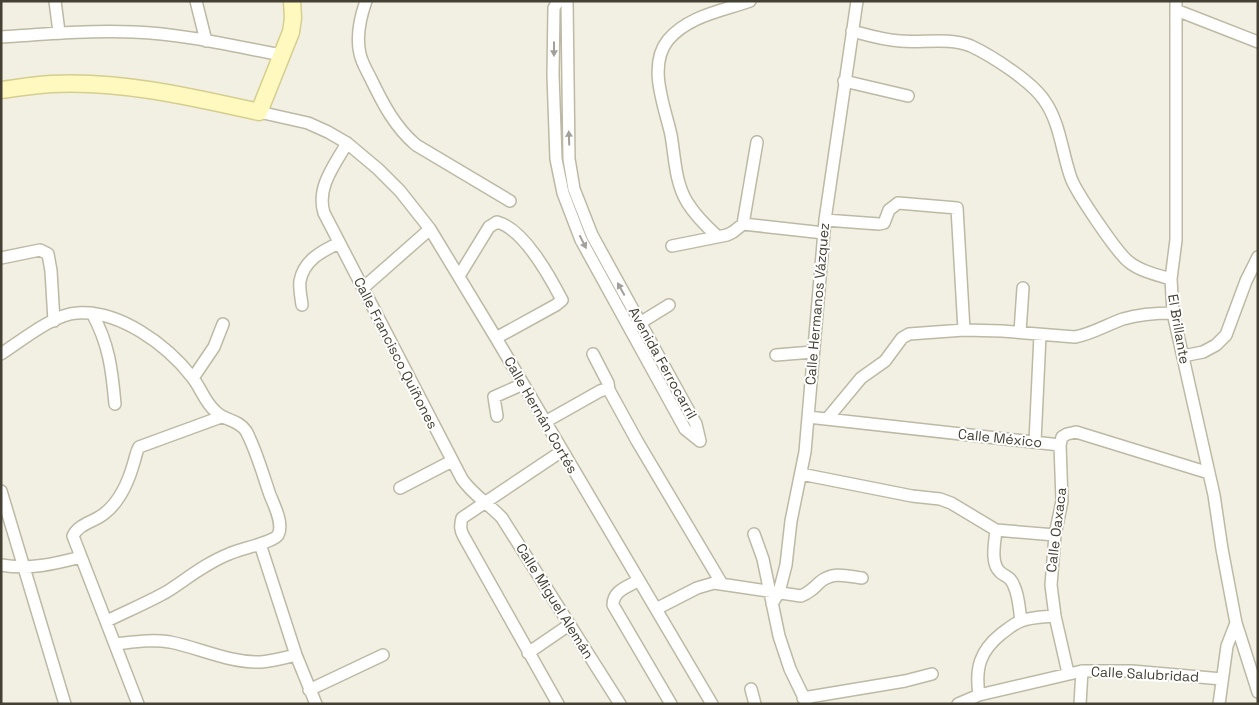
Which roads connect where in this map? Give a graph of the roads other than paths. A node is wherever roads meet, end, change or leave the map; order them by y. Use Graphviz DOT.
graph roads {
  1 [pos="55,1"];
  2 [pos="196,1"];
  3 [pos="292,1"];
  4 [pos="366,1"];
  5 [pos="578,1"];
  6 [pos="750,1"];
  7 [pos="857,1"];
  8 [pos="556,5"];
  9 [pos="567,5"];
  10 [pos="1176,6"];
  11 [pos="852,31"];
  12 [pos="59,32"];
  13 [pos="1,37"];
  14 [pos="206,41"];
  15 [pos="1258,42"];
  16 [pos="281,55"];
  17 [pos="844,82"];
  18 [pos="1,90"];
  19 [pos="908,96"];
  20 [pos="259,112"];
  21 [pos="756,142"];
  22 [pos="347,143"];
  23 [pos="510,202"];
  24 [pos="574,207"];
  25 [pos="825,220"];
  26 [pos="743,224"];
  27 [pos="430,229"];
  28 [pos="824,233"];
  29 [pos="717,236"];
  30 [pos="339,243"];
  31 [pos="672,246"];
  32 [pos="1258,257"];
  33 [pos="1,258"];
  34 [pos="459,276"];
  35 [pos="1171,279"];
  36 [pos="363,288"];
  37 [pos="1023,288"];
  38 [pos="302,305"];
  39 [pos="669,305"];
  40 [pos="1173,313"];
  41 [pos="92,314"];
  42 [pos="54,321"];
  43 [pos="223,324"];
  44 [pos="635,326"];
  45 [pos="964,330"];
  46 [pos="1020,332"];
  47 [pos="1040,335"];
  48 [pos="496,338"];
  49 [pos="812,352"];
  50 [pos="1,354"];
  51 [pos="593,354"];
  52 [pos="776,355"];
  53 [pos="1183,356"];
  54 [pos="193,378"];
  55 [pos="523,384"];
  56 [pos="609,390"];
  57 [pos="115,404"];
  58 [pos="497,416"];
  59 [pos="221,417"];
  60 [pos="808,417"];
  61 [pos="827,419"];
  62 [pos="545,422"];
  63 [pos="1035,442"];
  64 [pos="1060,444"];
  65 [pos="562,451"];
  66 [pos="452,461"];
  67 [pos="1209,473"];
  68 [pos="801,474"];
  69 [pos="400,488"];
  70 [pos="1,491"];
  71 [pos="486,502"];
  72 [pos="996,530"];
  73 [pos="754,534"];
  74 [pos="1055,536"];
  75 [pos="260,544"];
  76 [pos="81,557"];
  77 [pos="1,565"];
  78 [pos="24,568"];
  79 [pos="862,578"];
  80 [pos="639,580"];
  81 [pos="722,584"];
  82 [pos="774,591"];
  83 [pos="656,609"];
  84 [pos="1055,616"];
  85 [pos="1021,620"];
  86 [pos="107,621"];
  87 [pos="1236,623"];
  88 [pos="570,625"];
  89 [pos="115,644"];
  90 [pos="528,653"];
  91 [pos="296,655"];
  92 [pos="383,656"];
  93 [pos="1082,671"];
  94 [pos="1255,672"];
  95 [pos="1068,673"];
  96 [pos="932,674"];
  97 [pos="1222,679"];
  98 [pos="310,690"];
  99 [pos="751,690"];
  100 [pos="1258,692"];
  101 [pos="979,695"];
  102 [pos="805,701"];
  103 [pos="65,704"];
  104 [pos="138,704"];
  105 [pos="316,704"];
  106 [pos="558,704"];
  107 [pos="620,704"];
  108 [pos="671,704"];
  109 [pos="712,704"];
  110 [pos="755,704"];
  111 [pos="958,704"];
  112 [pos="1080,704"];
  113 [pos="1219,704"];
  1 -- 12 [label="street"];
  2 -- 14 [label="street"];
  3 -- 16 [label="street"];
  4 -- 23 [label="street"];
  5 -- 9 [label="street"];
  6 -- 29 [label="street"];
  7 -- 11 [label="street, Calle Hermanos Vázquez"];
  8 -- 9 [label="street"];
  8 -- 24 [label="street, Avenida Ferrocarril, one-way"];
  24 -- 9 [label="street, Avenida Ferrocarril, one-way"];
  10 -- 15 [label="street"];
  10 -- 35 [label="street, El Brillante"];
  11 -- 17 [label="street, Calle Hermanos Vázquez"];
  11 -- 35 [label="street"];
  12 -- 13 [label="street"];
  12 -- 14 [label="street"];
  14 -- 16 [label="street"];
  16 -- 20 [label="street"];
  17 -- 19 [label="street"];
  17 -- 25 [label="street, Calle Hermanos Vázquez"];
  18 -- 20 [label="street"];
  20 -- 22 [label="street, Calle Hernán Cortés"];
  21 -- 26 [label="street"];
  22 -- 27 [label="street, Calle Hernán Cortés"];
  22 -- 30 [label="street, Calle Francisco Quiñones"];
  24 -- 44 [label="street, Avenida Ferrocarril"];
  25 -- 28 [label="street, Calle Hermanos Vázquez"];
  25 -- 45 [label="street"];
  26 -- 28 [label="street"];
  26 -- 29 [label="street"];
  27 -- 34 [label="street, Calle Hernán Cortés"];
  27 -- 36 [label="street"];
  28 -- 49 [label="street, Calle Hermanos Vázquez"];
  29 -- 31 [label="street"];
  30 -- 36 [label="street, Calle Francisco Quiñones"];
  30 -- 38 [label="street"];
  32 -- 53 [label="street"];
  33 -- 42 [label="street"];
  34 -- 48 [label="street, Calle Hernán Cortés"];
  34 -- 48 [label="street"];
  35 -- 40 [label="street, El Brillante"];
  36 -- 66 [label="street, Calle Francisco Quiñones"];
  37 -- 46 [label="street"];
  39 -- 44 [label="street"];
  40 -- 47 [label="street"];
  40 -- 53 [label="street, El Brillante"];
  41 -- 42 [label="street"];
  41 -- 54 [label="street"];
  41 -- 57 [label="street"];
  42 -- 50 [label="street"];
  43 -- 54 [label="street"];
  44 -- 44 [label="street, Avenida Ferrocarril"];
  45 -- 46 [label="street"];
  45 -- 61 [label="street"];
  46 -- 47 [label="street"];
  47 -- 63 [label="street"];
  48 -- 55 [label="street, Calle Hernán Cortés"];
  49 -- 52 [label="street"];
  49 -- 60 [label="street, Calle Hermanos Vázquez"];
  51 -- 56 [label="street"];
  53 -- 67 [label="street, El Brillante"];
  54 -- 59 [label="street"];
  55 -- 58 [label="street"];
  55 -- 62 [label="street, Calle Hernán Cortés"];
  56 -- 62 [label="street"];
  56 -- 81 [label="street"];
  59 -- 75 [label="street"];
  59 -- 76 [label="street"];
  60 -- 61 [label="street, Calle México"];
  60 -- 68 [label="street, Calle Hermanos Vázquez"];
  61 -- 63 [label="street, Calle México"];
  62 -- 65 [label="street, Calle Hernán Cortés"];
  63 -- 64 [label="street, Calle México"];
  64 -- 67 [label="street, Calle México"];
  64 -- 74 [label="street, Calle Oaxaca"];
  65 -- 71 [label="street"];
  65 -- 80 [label="street, Calle Hernán Cortés"];
  66 -- 69 [label="street"];
  66 -- 71 [label="street, Calle Francisco Quiñones"];
  67 -- 87 [label="street, El Brillante"];
  68 -- 72 [label="street"];
  68 -- 82 [label="street, Calle Hermanos Vázquez"];
  70 -- 78 [label="street"];
  71 -- 88 [label="street, Calle Miguel Alemán"];
  71 -- 90 [label="street"];
  72 -- 74 [label="street"];
  72 -- 85 [label="street"];
  73 -- 82 [label="street"];
  74 -- 84 [label="street, Calle Oaxaca"];
  75 -- 86 [label="street"];
  75 -- 91 [label="street"];
  76 -- 78 [label="street"];
  76 -- 86 [label="street"];
  77 -- 78 [label="street"];
  78 -- 103 [label="street"];
  79 -- 82 [label="street"];
  80 -- 83 [label="street, Calle Hernán Cortés"];
  80 -- 108 [label="street"];
  81 -- 82 [label="street"];
  81 -- 83 [label="street"];
  82 -- 102 [label="street, Calle Hermanos Vázquez"];
  83 -- 109 [label="street, Calle Hernán Cortés"];
  84 -- 85 [label="street"];
  84 -- 95 [label="street, Calle Oaxaca"];
  85 -- 101 [label="street"];
  86 -- 89 [label="street"];
  87 -- 94 [label="street, El Brillante"];
  87 -- 97 [label="street"];
  88 -- 90 [label="street"];
  88 -- 107 [label="street, Calle Miguel Alemán"];
  89 -- 91 [label="street"];
  89 -- 104 [label="street"];
  90 -- 106 [label="street"];
  91 -- 98 [label="street"];
  92 -- 98 [label="street"];
  93 -- 95 [label="street, Calle Salubridad"];
  93 -- 97 [label="street, Calle Salubridad"];
  93 -- 112 [label="street"];
  94 -- 100 [label="street, El Brillante"];
  95 -- 101 [label="street, Calle Salubridad"];
  96 -- 102 [label="street"];
  97 -- 113 [label="street"];
  98 -- 105 [label="street"];
  99 -- 110 [label="street"];
  101 -- 111 [label="street, Calle Salubridad"];
}
